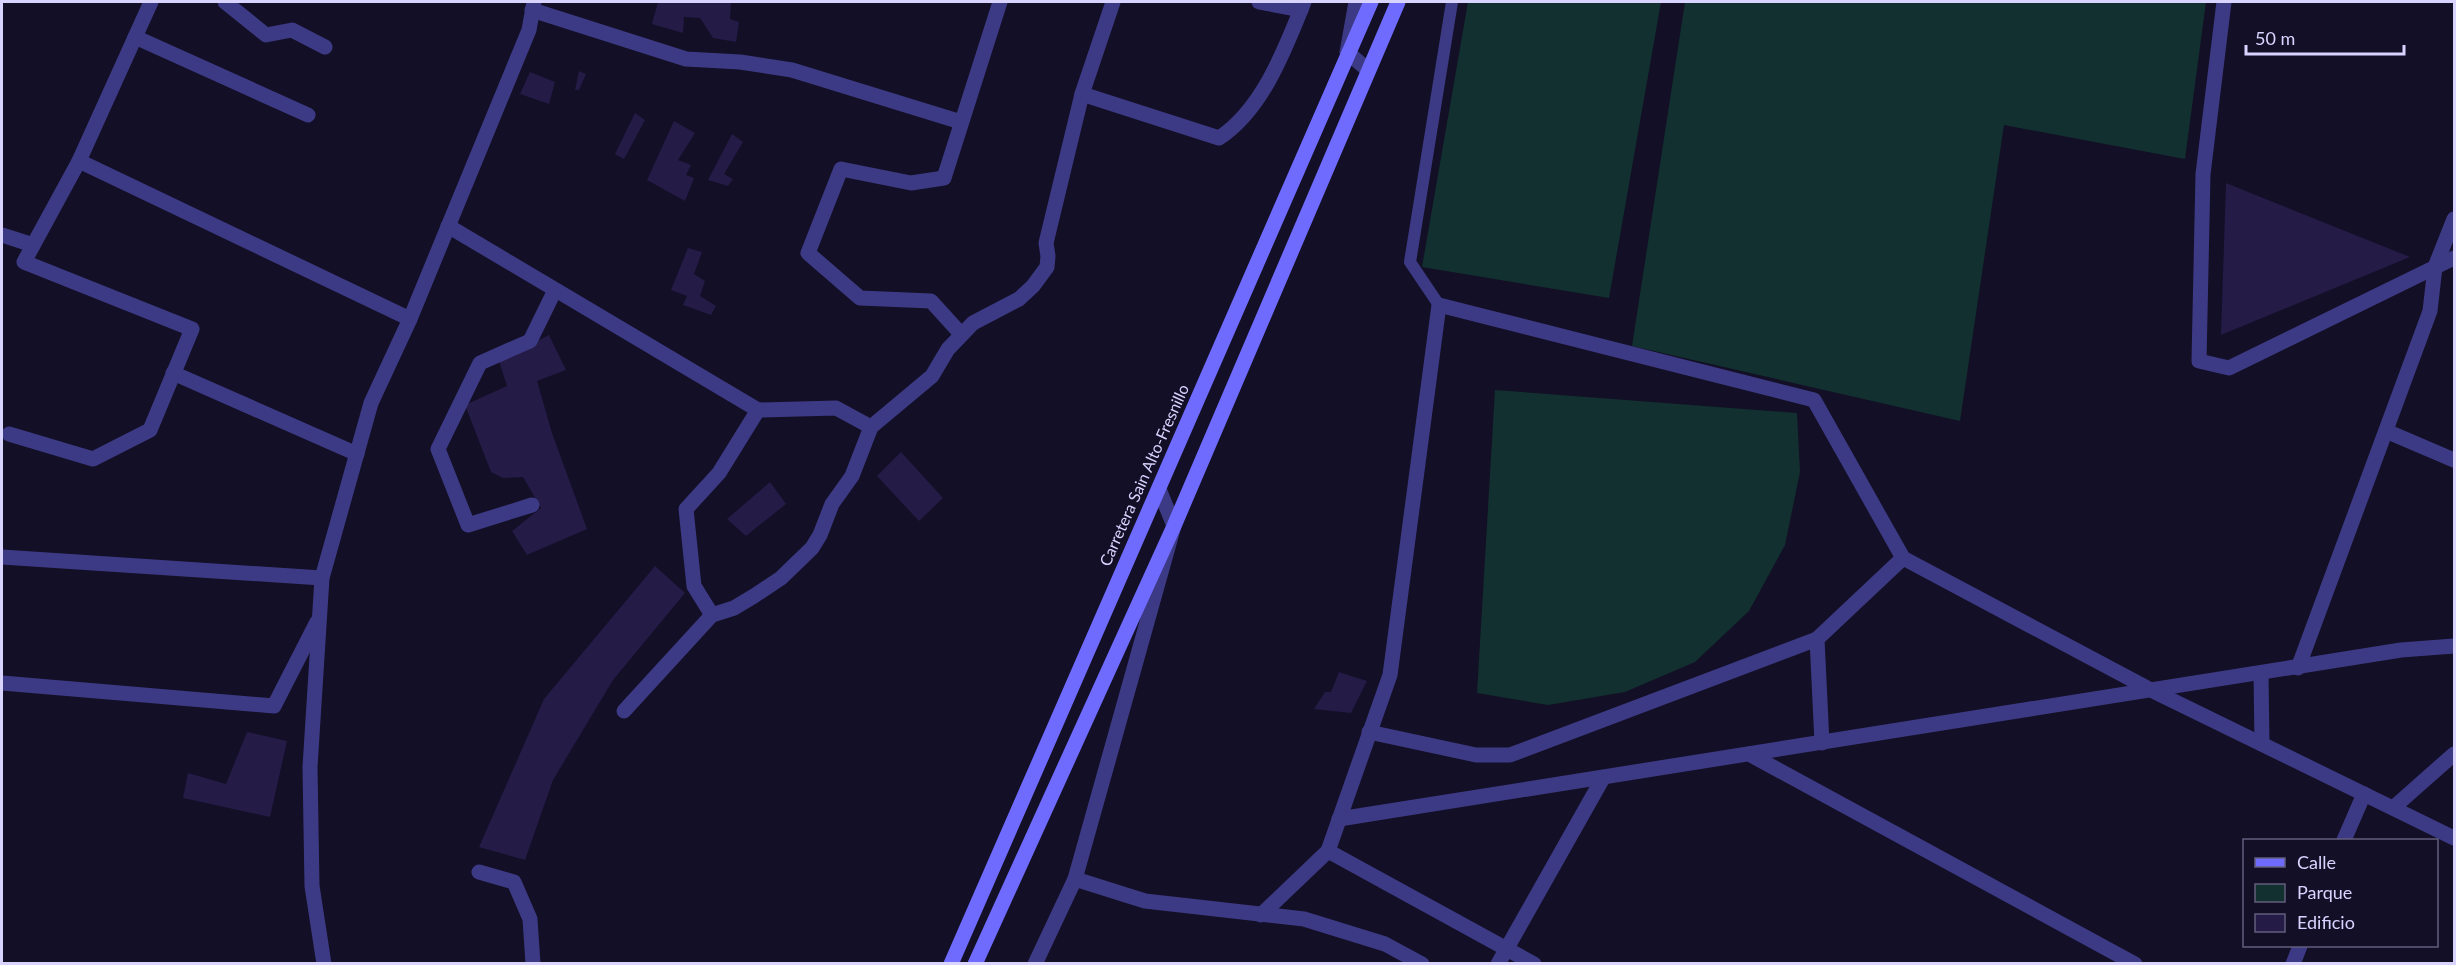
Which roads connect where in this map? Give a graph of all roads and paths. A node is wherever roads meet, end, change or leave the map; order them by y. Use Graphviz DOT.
graph roads {
  1 [pos="151,2"];
  2 [pos="225,2"];
  3 [pos="1000,2"];
  4 [pos="1113,2"];
  5 [pos="1259,2"];
  6 [pos="1356,2"];
  7 [pos="1371,2"];
  8 [pos="1398,2"];
  9 [pos="1452,2"];
  10 [pos="2224,2"];
  11 [pos="533,6"];
  12 [pos="1303,6"];
  13 [pos="135,37"];
  14 [pos="325,47"];
  15 [pos="1347,52"];
  16 [pos="1368,70"];
  17 [pos="1082,94"];
  18 [pos="308,115"];
  19 [pos="962,122"];
  20 [pos="79,161"];
  21 [pos="2454,219"];
  22 [pos="448,226"];
  23 [pos="2,235"];
  24 [pos="33,245"];
  25 [pos="2454,258"];
  26 [pos="2435,267"];
  27 [pos="555,291"];
  28 [pos="1439,305"];
  29 [pos="410,319"];
  30 [pos="961,334"];
  31 [pos="173,373"];
  32 [pos="758,410"];
  33 [pos="872,427"];
  34 [pos="2386,431"];
  35 [pos="9,434"];
  36 [pos="357,454"];
  37 [pos="2454,460"];
  38 [pos="1159,489"];
  39 [pos="532,505"];
  40 [pos="1174,526"];
  41 [pos="2,557"];
  42 [pos="1903,558"];
  43 [pos="322,578"];
  44 [pos="712,615"];
  45 [pos="320,616"];
  46 [pos="1817,639"];
  47 [pos="2454,646"];
  48 [pos="2298,668"];
  49 [pos="2261,674"];
  50 [pos="2,683"];
  51 [pos="2153,691"];
  52 [pos="624,711"];
  53 [pos="1369,732"];
  54 [pos="1822,743"];
  55 [pos="2262,744"];
  56 [pos="1749,754"];
  57 [pos="2454,754"];
  58 [pos="1603,778"];
  59 [pos="2364,794"];
  60 [pos="2393,808"];
  61 [pos="1339,819"];
  62 [pos="2454,838"];
  63 [pos="2344,839"];
  64 [pos="1328,851"];
  65 [pos="479,872"];
  66 [pos="1075,879"];
  67 [pos="1261,915"];
  68 [pos="2299,947"];
  69 [pos="1507,949"];
  70 [pos="324,963"];
  71 [pos="533,963"];
  72 [pos="951,963"];
  73 [pos="975,963"];
  74 [pos="1035,963"];
  75 [pos="1422,963"];
  76 [pos="1498,963"];
  77 [pos="1534,963"];
  78 [pos="2135,963"];
  79 [pos="2293,963"];
  1 -- 13 [label="street"];
  2 -- 14 [label="street"];
  3 -- 19 [label="street"];
  4 -- 17 [label="street"];
  5 -- 12 [label="street"];
  6 -- 15 [label="street"];
  7 -- 15 [label="main road, Carretera Sain Alto-Fresnillo"];
  8 -- 16 [label="main road"];
  9 -- 28 [label="lane"];
  10 -- 26 [label="street"];
  11 -- 19 [label="street"];
  11 -- 22 [label="street"];
  12 -- 17 [label="street"];
  13 -- 18 [label="street"];
  13 -- 20 [label="street"];
  15 -- 16 [label="street"];
  15 -- 38 [label="main road, Carretera Sain Alto-Fresnillo"];
  16 -- 40 [label="main road"];
  17 -- 30 [label="street"];
  19 -- 30 [label="street"];
  20 -- 24 [label="street"];
  20 -- 29 [label="street"];
  21 -- 26 [label="street"];
  22 -- 27 [label="street"];
  22 -- 29 [label="street"];
  23 -- 24 [label="street"];
  24 -- 31 [label="street"];
  25 -- 26 [label="street"];
  26 -- 34 [label="street"];
  27 -- 32 [label="street"];
  27 -- 39 [label="street"];
  28 -- 42 [label="street"];
  28 -- 53 [label="street"];
  29 -- 36 [label="street"];
  30 -- 33 [label="street"];
  31 -- 35 [label="street"];
  31 -- 36 [label="street"];
  32 -- 33 [label="street"];
  32 -- 44 [label="street"];
  33 -- 44 [label="street"];
  34 -- 37 [label="street"];
  34 -- 48 [label="street"];
  36 -- 43 [label="street"];
  38 -- 40 [label="street"];
  38 -- 72 [label="main road, Carretera Sain Alto-Fresnillo"];
  40 -- 66 [label="street"];
  40 -- 73 [label="main road"];
  41 -- 43 [label="street"];
  42 -- 46 [label="street"];
  42 -- 51 [label="street"];
  43 -- 45 [label="street"];
  44 -- 52 [label="street"];
  45 -- 50 [label="street"];
  45 -- 70 [label="street"];
  46 -- 53 [label="street"];
  46 -- 54 [label="street"];
  47 -- 48 [label="street"];
  48 -- 49 [label="street"];
  49 -- 51 [label="street"];
  49 -- 55 [label="street"];
  51 -- 54 [label="street"];
  51 -- 55 [label="street"];
  53 -- 61 [label="street"];
  54 -- 56 [label="street"];
  55 -- 59 [label="street"];
  56 -- 58 [label="street"];
  56 -- 78 [label="street"];
  57 -- 60 [label="street"];
  58 -- 61 [label="street"];
  58 -- 69 [label="street"];
  59 -- 60 [label="street"];
  59 -- 63 [label="street"];
  60 -- 62 [label="street"];
  61 -- 64 [label="street"];
  64 -- 67 [label="street"];
  64 -- 69 [label="street"];
  65 -- 71 [label="street"];
  66 -- 67 [label="street"];
  66 -- 74 [label="street"];
  67 -- 75 [label="street"];
  68 -- 79 [label="street"];
  69 -- 76 [label="street"];
  69 -- 77 [label="street"];
}
